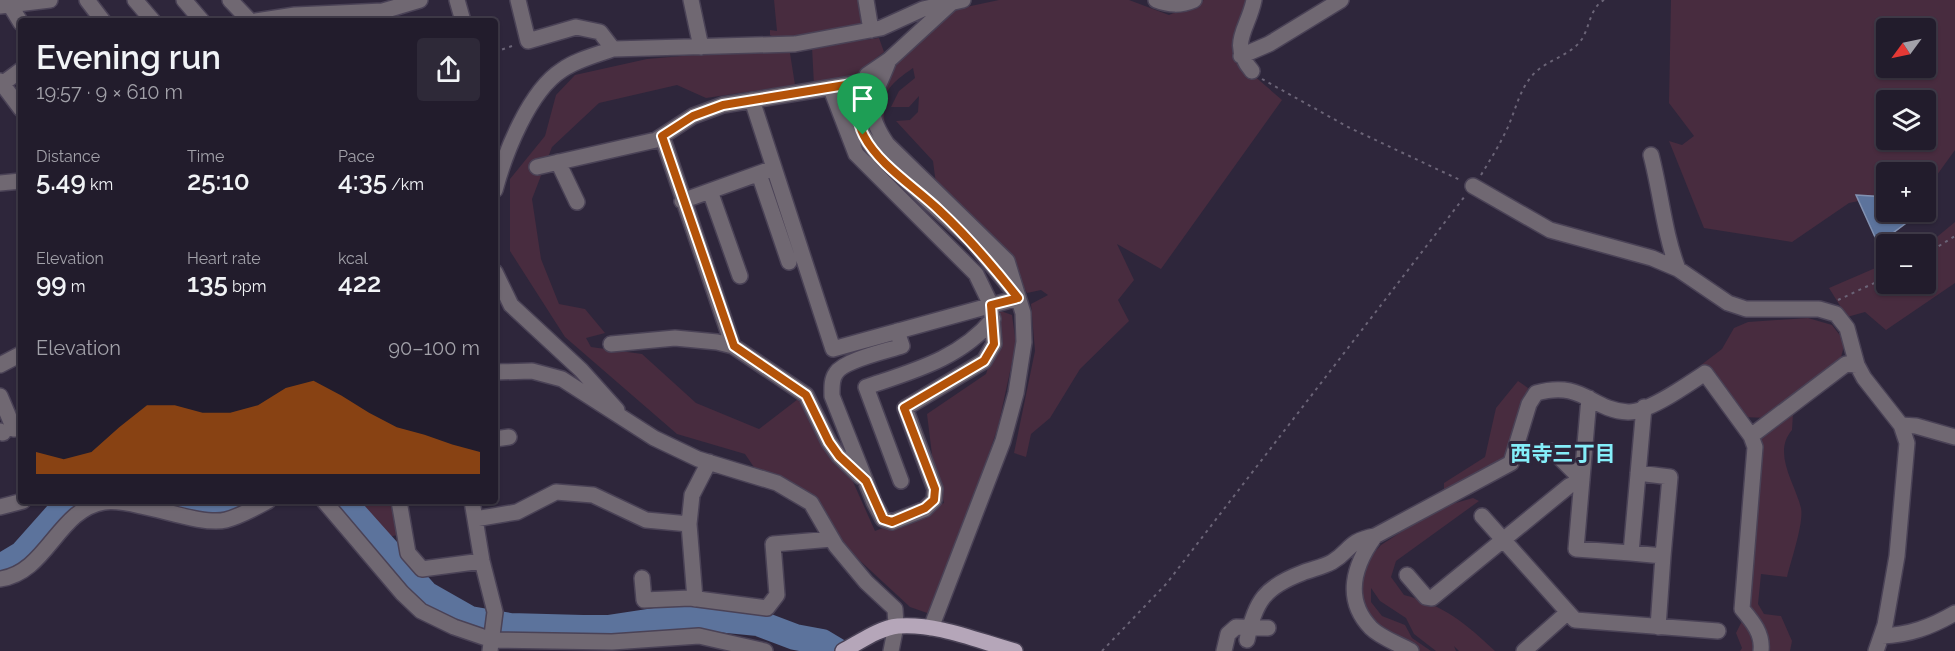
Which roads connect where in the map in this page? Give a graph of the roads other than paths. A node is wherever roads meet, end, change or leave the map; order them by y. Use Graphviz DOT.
graph roads {
  1 [pos="50,0"];
  2 [pos="87,0"];
  3 [pos="135,0"];
  4 [pos="184,0"];
  5 [pos="230,0"];
  6 [pos="420,0"];
  7 [pos="457,0"];
  8 [pos="518,0"];
  9 [pos="691,0"];
  10 [pos="866,0"];
  11 [pos="1156,0"];
  12 [pos="1194,0"];
  13 [pos="1254,0"];
  14 [pos="1341,0"];
  15 [pos="956,1"];
  16 [pos="5,4"];
  17 [pos="304,7"];
  18 [pos="384,16"];
  19 [pos="96,18"];
  20 [pos="150,18"];
  21 [pos="199,18"];
  22 [pos="247,18"];
  23 [pos="266,18"];
  24 [pos="462,18"];
  25 [pos="18,19"];
  26 [pos="871,30"];
  27 [pos="701,47"];
  28 [pos="613,49"];
  29 [pos="1241,56"];
  30 [pos="889,60"];
  31 [pos="1252,71"];
  32 [pos="18,72"];
  33 [pos="864,82"];
  34 [pos="1,83"];
  35 [pos="831,90"];
  36 [pos="752,100"];
  37 [pos="18,105"];
  38 [pos="662,136"];
  39 [pos="1651,156"];
  40 [pos="558,162"];
  41 [pos="537,167"];
  42 [pos="774,168"];
  43 [pos="759,174"];
  44 [pos="498,178"];
  45 [pos="18,181"];
  46 [pos="0,183"];
  47 [pos="1473,186"];
  48 [pos="710,191"];
  49 [pos="682,201"];
  50 [pos="577,202"];
  51 [pos="789,262"];
  52 [pos="1678,269"];
  53 [pos="740,276"];
  54 [pos="498,278"];
  55 [pos="1018,298"];
  56 [pos="992,312"];
  57 [pos="897,331"];
  58 [pos="611,344"];
  59 [pos="734,346"];
  60 [pos="18,356"];
  61 [pos="0,365"];
  62 [pos="1857,365"];
  63 [pos="498,372"];
  64 [pos="0,396"];
  65 [pos="1590,398"];
  66 [pos="1644,407"];
  67 [pos="629,423"];
  68 [pos="1900,425"];
  69 [pos="8,431"];
  70 [pos="1751,436"];
  71 [pos="1955,437"];
  72 [pos="1553,451"];
  73 [pos="709,462"];
  74 [pos="1638,473"];
  75 [pos="1582,480"];
  76 [pos="866,481"];
  77 [pos="901,481"];
  78 [pos="18,502"];
  79 [pos="99,504"];
  80 [pos="134,504"];
  81 [pos="262,504"];
  82 [pos="327,504"];
  83 [pos="400,504"];
  84 [pos="472,504"];
  85 [pos="0,507"];
  86 [pos="1482,516"];
  87 [pos="475,519"];
  88 [pos="689,524"];
  89 [pos="1375,536"];
  90 [pos="832,539"];
  91 [pos="1504,539"];
  92 [pos="1631,553"];
  93 [pos="1663,556"];
  94 [pos="482,561"];
  95 [pos="1407,575"];
  96 [pos="642,578"];
  97 [pos="0,579"];
  98 [pos="695,599"];
  99 [pos="1568,612"];
  100 [pos="1955,613"];
  101 [pos="896,626"];
  102 [pos="1658,627"];
  103 [pos="931,628"];
  104 [pos="1268,628"];
  105 [pos="1718,631"];
  106 [pos="1249,633"];
  107 [pos="1881,636"];
  108 [pos="491,646"];
  109 [pos="846,650"];
  110 [pos="765,651"];
  111 [pos="891,651"];
  112 [pos="1015,651"];
  113 [pos="1224,651"];
  114 [pos="1412,651"];
  115 [pos="1524,651"];
  116 [pos="1761,651"];
  117 [pos="1876,651"];
  1 -- 16 [label="street"];
  2 -- 19 [label="street"];
  3 -- 20 [label="street"];
  4 -- 21 [label="street"];
  5 -- 22 [label="street"];
  6 -- 18 [label="street"];
  7 -- 24 [label="street"];
  8 -- 28 [label="street"];
  9 -- 27 [label="street"];
  10 -- 26 [label="street"];
  11 -- 12 [label="street"];
  13 -- 29 [label="street"];
  14 -- 29 [label="street"];
  15 -- 26 [label="street"];
  15 -- 30 [label="street"];
  16 -- 25 [label="street"];
  17 -- 18 [label="street"];
  17 -- 23 [label="street"];
  26 -- 27 [label="street"];
  27 -- 28 [label="street"];
  28 -- 44 [label="street"];
  29 -- 31 [label="street"];
  30 -- 33 [label="street"];
  30 -- 55 [label="street"];
  32 -- 34 [label="street"];
  33 -- 35 [label="street"];
  33 -- 55 [label="street"];
  34 -- 37 [label="street"];
  35 -- 36 [label="street"];
  35 -- 56 [label="street"];
  36 -- 38 [label="street"];
  36 -- 42 [label="street"];
  38 -- 40 [label="street"];
  38 -- 49 [label="street"];
  39 -- 52 [label="street"];
  40 -- 41 [label="street"];
  40 -- 50 [label="street"];
  42 -- 43 [label="street"];
  42 -- 57 [label="street"];
  43 -- 48 [label="street"];
  43 -- 51 [label="street"];
  45 -- 46 [label="street"];
  47 -- 52 [label="street"];
  48 -- 49 [label="street"];
  48 -- 53 [label="street"];
  49 -- 59 [label="street"];
  52 -- 62 [label="street"];
  54 -- 67 [label="street"];
  55 -- 56 [label="street"];
  55 -- 103 [label="street"];
  56 -- 57 [label="street"];
  56 -- 76 [label="street"];
  56 -- 77 [label="street"];
  57 -- 76 [label="street"];
  58 -- 59 [label="street"];
  59 -- 76 [label="street"];
  60 -- 61 [label="street"];
  62 -- 68 [label="street"];
  62 -- 70 [label="street"];
  63 -- 67 [label="street"];
  64 -- 69 [label="street"];
  65 -- 66 [label="street"];
  65 -- 75 [label="street"];
  65 -- 89 [label="street"];
  66 -- 70 [label="street"];
  66 -- 74 [label="street"];
  67 -- 73 [label="street"];
  68 -- 71 [label="street"];
  68 -- 107 [label="street"];
  70 -- 116 [label="street"];
  72 -- 75 [label="street"];
  73 -- 88 [label="street"];
  73 -- 90 [label="street"];
  74 -- 92 [label="street"];
  74 -- 93 [label="street"];
  75 -- 91 [label="street"];
  75 -- 92 [label="street"];
  78 -- 85 [label="street"];
  79 -- 97 [label="street"];
  80 -- 81 [label="street"];
  82 -- 108 [label="street"];
  83 -- 94 [label="street"];
  84 -- 87 [label="street"];
  86 -- 91 [label="street"];
  87 -- 88 [label="street"];
  87 -- 94 [label="street"];
  88 -- 98 [label="street"];
  89 -- 106 [label="street"];
  89 -- 114 [label="street"];
  90 -- 98 [label="street"];
  90 -- 101 [label="street"];
  91 -- 95 [label="street"];
  91 -- 99 [label="street"];
  92 -- 93 [label="street"];
  93 -- 102 [label="street"];
  94 -- 108 [label="street"];
  96 -- 98 [label="street"];
  99 -- 102 [label="street"];
  99 -- 115 [label="street"];
  100 -- 107 [label="street"];
  101 -- 103 [label="main road"];
  101 -- 109 [label="main road"];
  101 -- 111 [label="street"];
  102 -- 105 [label="street"];
  103 -- 112 [label="main road"];
  104 -- 106 [label="street"];
  106 -- 113 [label="street"];
  107 -- 117 [label="street"];
  108 -- 110 [label="street"];
}
